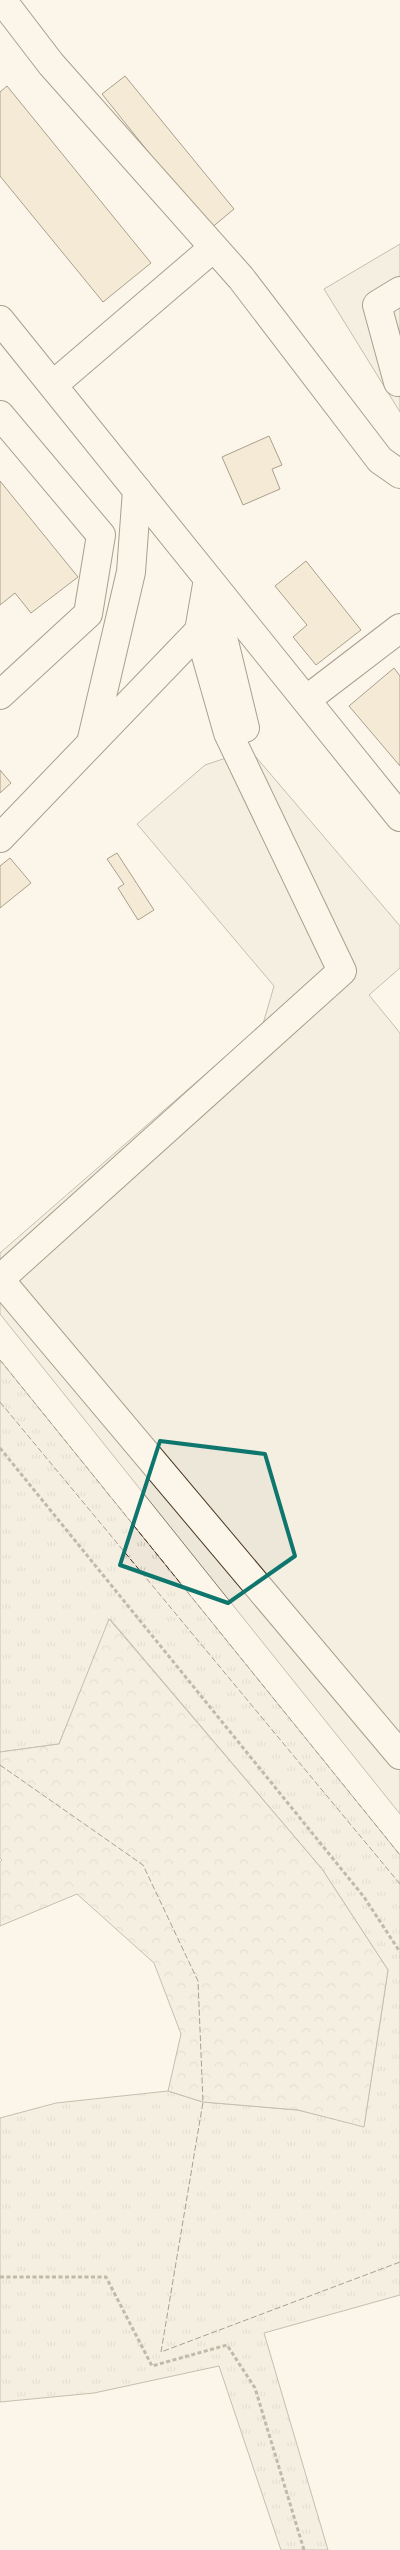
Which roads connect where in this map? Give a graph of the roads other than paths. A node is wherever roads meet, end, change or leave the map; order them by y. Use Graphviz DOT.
graph roads {
  1 [pos="2,0"];
  2 [pos="214,248"];
  3 [pos="400,291"];
  4 [pos="0,320"];
  5 [pos="400,381"];
  6 [pos="53,385"];
  7 [pos="0,415"];
  8 [pos="400,474"];
  9 [pos="137,490"];
  10 [pos="208,579"];
  11 [pos="400,628"];
  12 [pos="199,631"];
  13 [pos="0,695"];
  14 [pos="306,700"];
  15 [pos="91,744"];
  16 [pos="250,750"];
  17 [pos="400,817"];
  18 [pos="0,838"];
  19 [pos="0,1280"];
  20 [pos="400,1755"];
  1 -- 2 [label="lane"];
  2 -- 6 [label="lane"];
  2 -- 8 [label="lane"];
  3 -- 5 [label="lane"];
  4 -- 6 [label="lane"];
  6 -- 9 [label="lane"];
  7 -- 13 [label="lane"];
  9 -- 10 [label="lane"];
  9 -- 15 [label="lane"];
  10 -- 12 [label="lane"];
  10 -- 14 [label="lane"];
  10 -- 16 [label="lane"];
  11 -- 14 [label="lane"];
  12 -- 15 [label="lane"];
  12 -- 19 [label="lane"];
  14 -- 17 [label="lane"];
  15 -- 18 [label="lane"];
  19 -- 20 [label="lane"];
}
